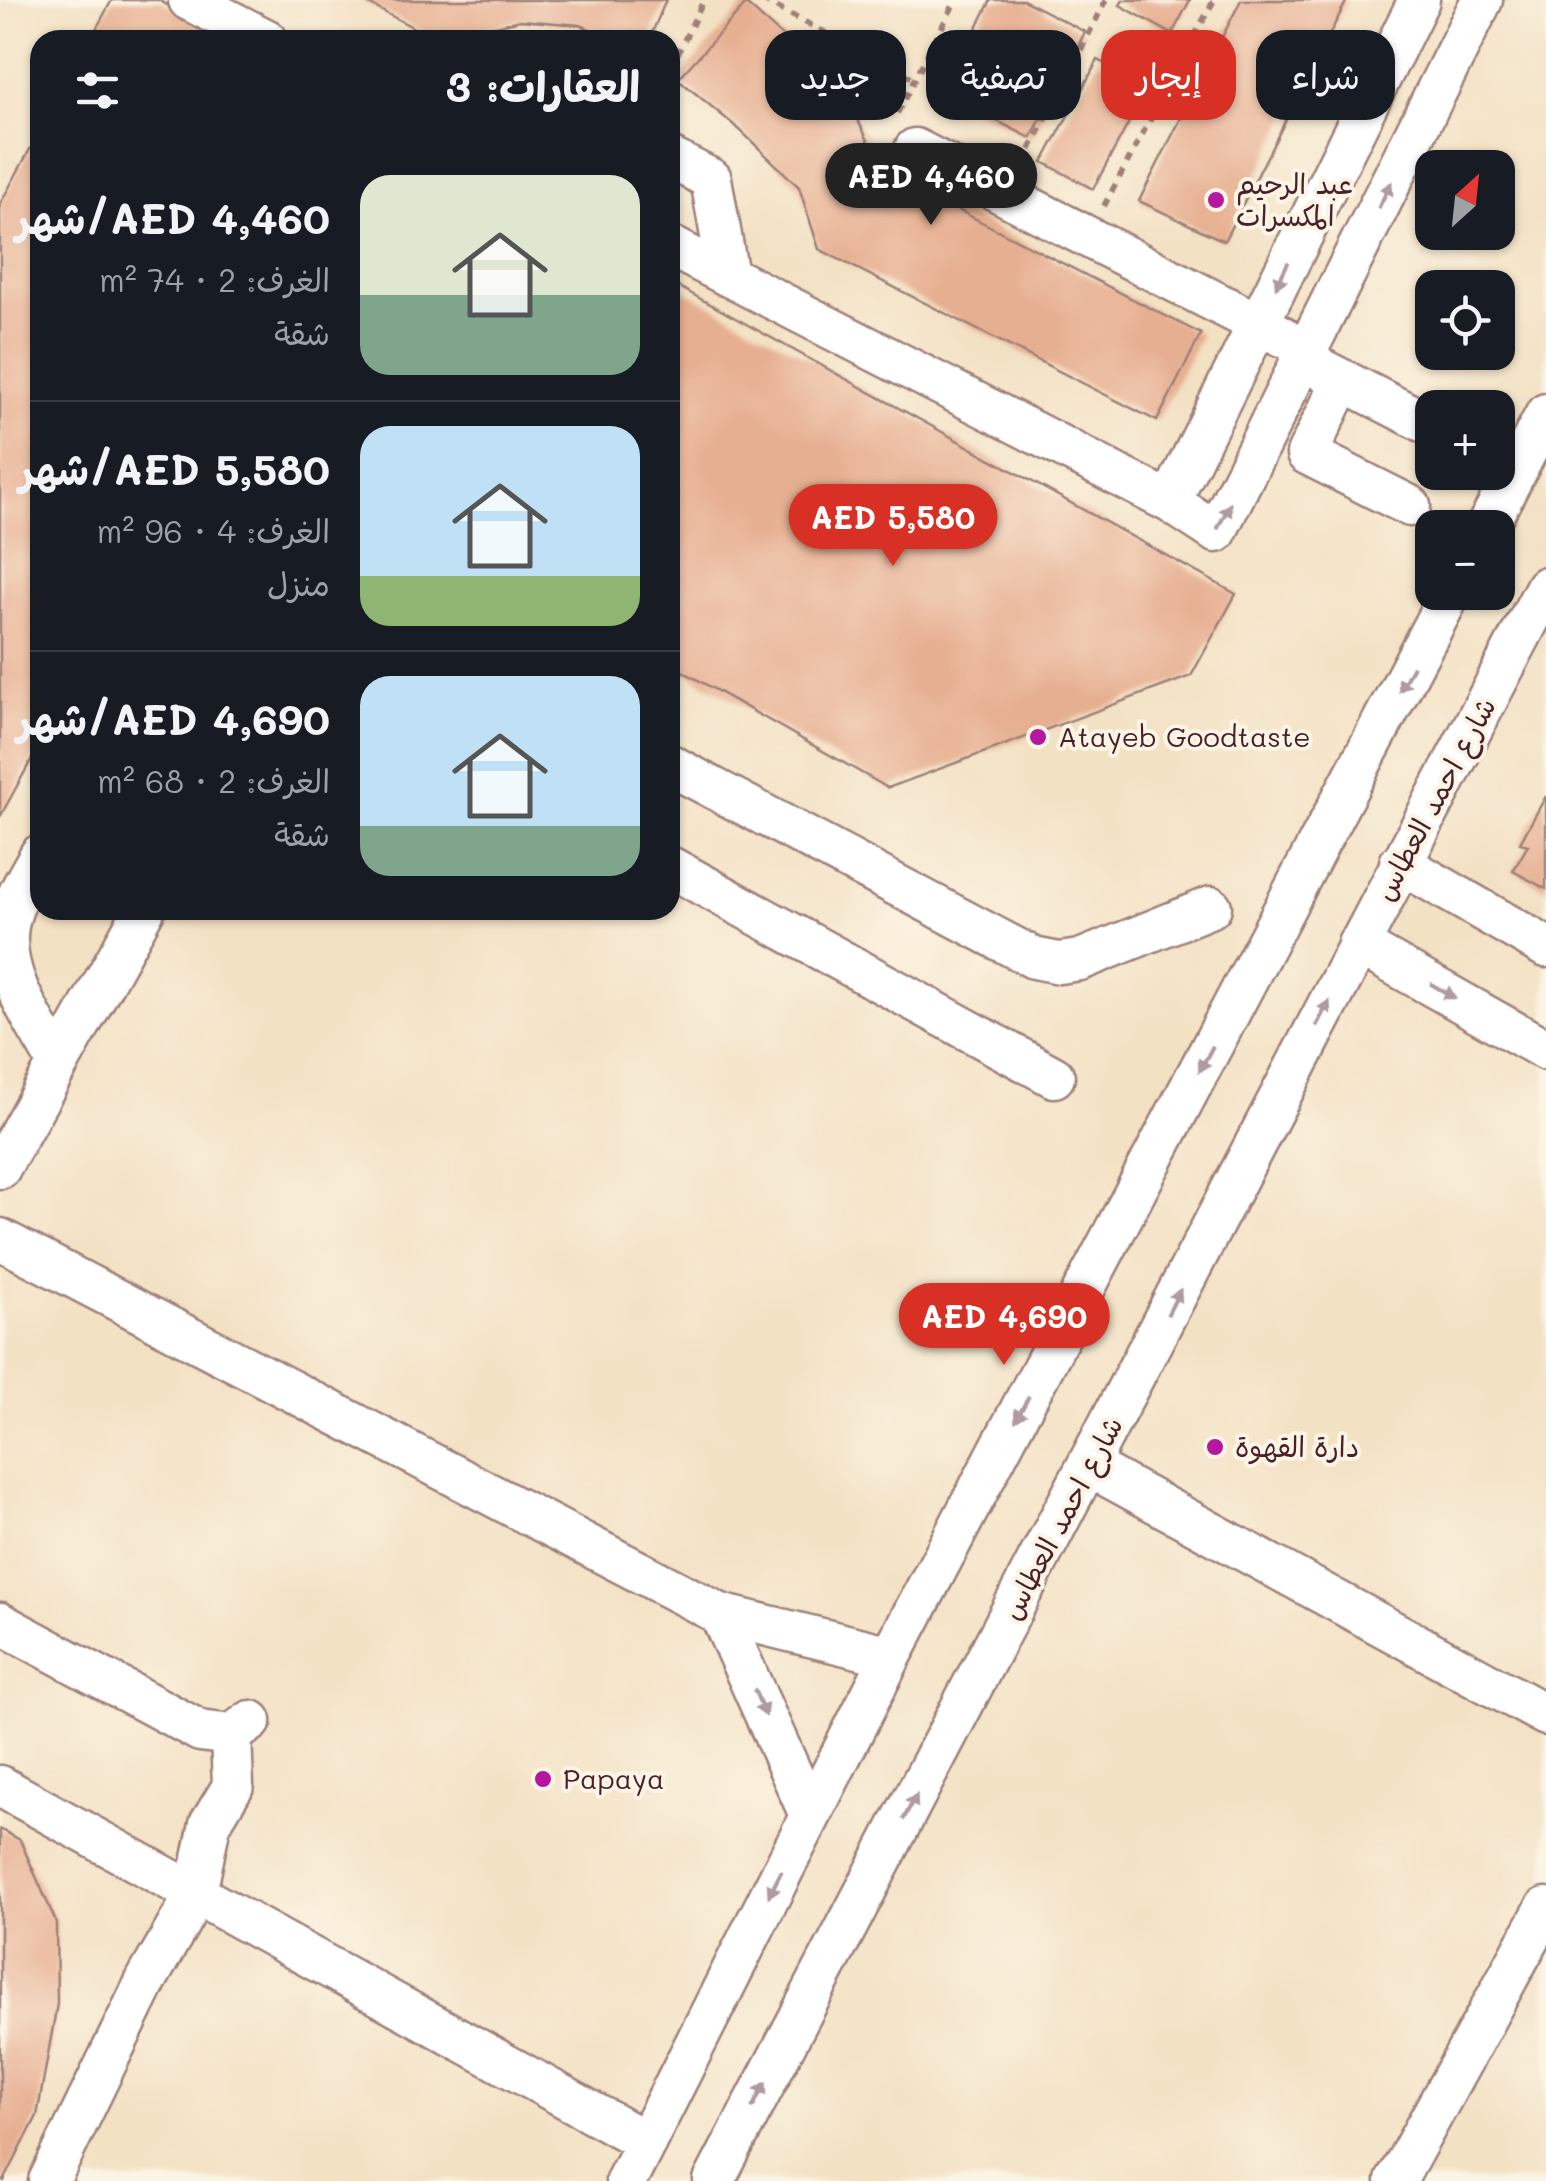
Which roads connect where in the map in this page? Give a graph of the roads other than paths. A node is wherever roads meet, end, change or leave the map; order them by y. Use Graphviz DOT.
graph roads {
  1 [pos="189,0"];
  2 [pos="1419,0"];
  3 [pos="1482,0"];
  4 [pos="248,30"];
  5 [pos="915,149"];
  6 [pos="680,163"];
  7 [pos="680,251"];
  8 [pos="728,276"];
  9 [pos="1258,324"];
  10 [pos="1305,354"];
  11 [pos="1343,380"];
  12 [pos="1546,414"];
  13 [pos="1415,417"];
  14 [pos="1515,455"];
  15 [pos="1170,502"];
  16 [pos="1410,506"];
  17 [pos="1546,587"];
  18 [pos="1443,610"];
  19 [pos="680,770"];
  20 [pos="1400,864"];
  21 [pos="680,872"];
  22 [pos="30,874"];
  23 [pos="1211,907"];
  24 [pos="138,920"];
  25 [pos="1358,944"];
  26 [pos="1546,946"];
  27 [pos="1546,1050"];
  28 [pos="58,1063"];
  29 [pos="1054,1077"];
  30 [pos="0,1168"];
  31 [pos="0,1239"];
  32 [pos="1089,1466"];
  33 [pos="720,1614"];
  34 [pos="0,1623"];
  35 [pos="891,1656"];
  36 [pos="1546,1715"];
  37 [pos="0,1786"];
  38 [pos="810,1815"];
  39 [pos="196,1894"];
  40 [pos="1546,1908"];
  41 [pos="646,2142"];
  42 [pos="49,2181"];
  43 [pos="626,2181"];
  44 [pos="714,2181"];
  45 [pos="1396,2181"];
  1 -- 4 [label="street"];
  2 -- 9 [label="street, one-way"];
  10 -- 3 [label="street, one-way"];
  5 -- 9 [label="street"];
  6 -- 8 [label="street"];
  7 -- 8 [label="street"];
  8 -- 15 [label="street"];
  9 -- 10 [label="street"];
  9 -- 15 [label="street"];
  10 -- 11 [label="street"];
  15 -- 10 [label="street, one-way"];
  11 -- 13 [label="street"];
  11 -- 16 [label="street"];
  12 -- 14 [label="street"];
  17 -- 20 [label="street, شارع احمد العطاس"];
  18 -- 35 [label="street, one-way"];
  19 -- 23 [label="street"];
  20 -- 25 [label="street, شارع احمد العطاس"];
  20 -- 26 [label="street"];
  21 -- 29 [label="street"];
  22 -- 28 [label="street"];
  24 -- 28 [label="street"];
  25 -- 27 [label="street, one-way"];
  32 -- 25 [label="street, شارع احمد العطاس, one-way"];
  28 -- 30 [label="street"];
  31 -- 33 [label="street"];
  32 -- 36 [label="street"];
  44 -- 32 [label="street, شارع احمد العطاس, one-way"];
  33 -- 35 [label="street"];
  33 -- 38 [label="street, one-way"];
  34 -- 39 [label="street"];
  35 -- 38 [label="street"];
  37 -- 39 [label="street"];
  38 -- 41 [label="street, one-way"];
  39 -- 41 [label="street"];
  39 -- 42 [label="street"];
  40 -- 45 [label="street"];
  41 -- 43 [label="street"];
}
